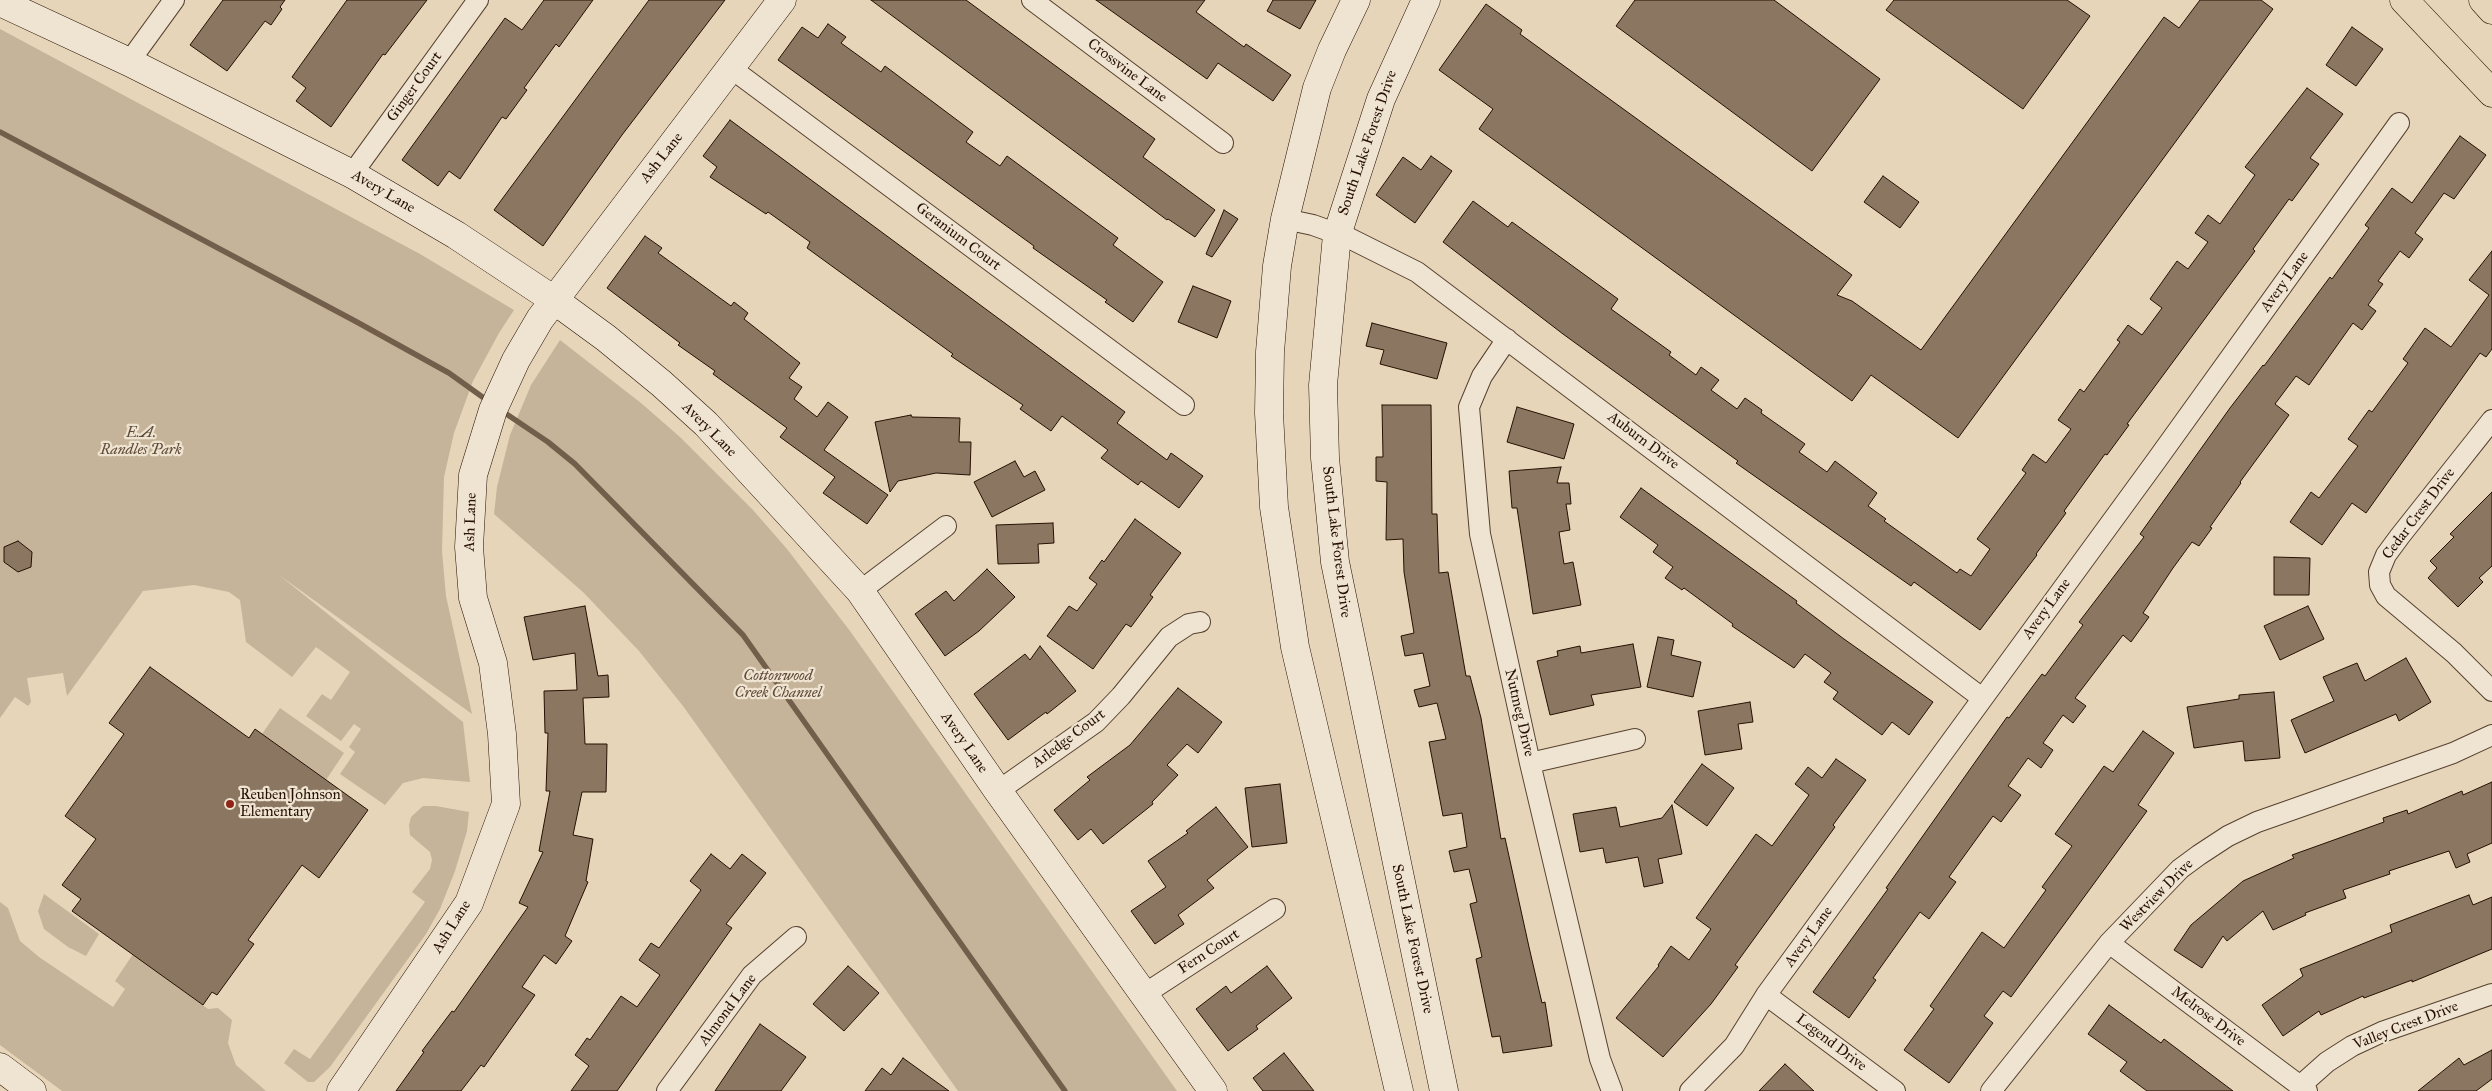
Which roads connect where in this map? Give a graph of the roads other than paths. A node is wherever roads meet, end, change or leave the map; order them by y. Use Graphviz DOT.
graph roads {
  1 [pos="174,0"];
  2 [pos="478,0"];
  3 [pos="782,0"];
  4 [pos="1032,0"];
  5 [pos="1356,0"];
  6 [pos="1426,0"];
  7 [pos="2404,0"];
  8 [pos="2483,0"];
  9 [pos="0,2"];
  10 [pos="2492,10"];
  11 [pos="129,62"];
  12 [pos="732,69"];
  13 [pos="2492,93"];
  14 [pos="2399,123"];
  15 [pos="1223,143"];
  16 [pos="352,174"];
  17 [pos="1285,219"];
  18 [pos="1337,235"];
  19 [pos="554,300"];
  20 [pos="1507,339"];
  21 [pos="1184,405"];
  22 [pos="2492,420"];
  23 [pos="946,526"];
  24 [pos="860,591"];
  25 [pos="1200,622"];
  26 [pos="2492,691"];
  27 [pos="1982,698"];
  28 [pos="2492,735"];
  29 [pos="1635,740"];
  30 [pos="1530,763"];
  31 [pos="998,791"];
  32 [pos="1275,910"];
  33 [pos="796,937"];
  34 [pos="2109,943"];
  35 [pos="2492,994"];
  36 [pos="1143,995"];
  37 [pos="1766,995"];
  38 [pos="0,1067"];
  39 [pos="2304,1088"];
  40 [pos="27,1090"];
  41 [pos="341,1091"];
  42 [pos="667,1091"];
  43 [pos="1213,1091"];
  44 [pos="1399,1091"];
  45 [pos="1444,1091"];
  46 [pos="1612,1091"];
  47 [pos="1690,1091"];
  48 [pos="1895,1091"];
  49 [pos="1991,1091"];
  1 -- 11 [label="street"];
  2 -- 16 [label="street, Ginger Court"];
  3 -- 12 [label="street, Ash Lane"];
  4 -- 15 [label="street, Crossvine Lane"];
  5 -- 17 [label="street"];
  6 -- 18 [label="street, South Lake Forest Drive"];
  7 -- 13 [label="main road"];
  8 -- 10 [label="main road"];
  9 -- 11 [label="street, Avery Lane"];
  11 -- 16 [label="street, Avery Lane"];
  12 -- 19 [label="street, Ash Lane"];
  12 -- 21 [label="street, Geranium Court"];
  14 -- 27 [label="street, Avery Lane"];
  16 -- 19 [label="street, Avery Lane"];
  17 -- 18 [label="street, Auburn Drive"];
  17 -- 44 [label="street"];
  18 -- 20 [label="street, Auburn Drive"];
  18 -- 45 [label="street, South Lake Forest Drive"];
  19 -- 24 [label="street, Avery Lane"];
  19 -- 41 [label="street, Ash Lane"];
  20 -- 27 [label="street, Auburn Drive"];
  20 -- 30 [label="street, Nutmeg Drive"];
  22 -- 26 [label="street, Cedar Crest Drive"];
  23 -- 24 [label="street"];
  24 -- 31 [label="street, Avery Lane"];
  25 -- 31 [label="street, Arledge Court"];
  27 -- 37 [label="street, Avery Lane"];
  28 -- 34 [label="street, Westview Drive"];
  29 -- 30 [label="street"];
  30 -- 46 [label="street, Nutmeg Drive"];
  31 -- 36 [label="street, Avery Lane"];
  32 -- 36 [label="street, Fern Court"];
  33 -- 42 [label="street, Almond Lane"];
  34 -- 39 [label="street, Melrose Drive"];
  34 -- 49 [label="street, Westview Drive"];
  35 -- 39 [label="street, Valley Crest Drive"];
  36 -- 43 [label="street, Avery Lane"];
  37 -- 47 [label="street, Avery Lane"];
  37 -- 48 [label="street, Legend Drive"];
  38 -- 40 [label="street"];
}
